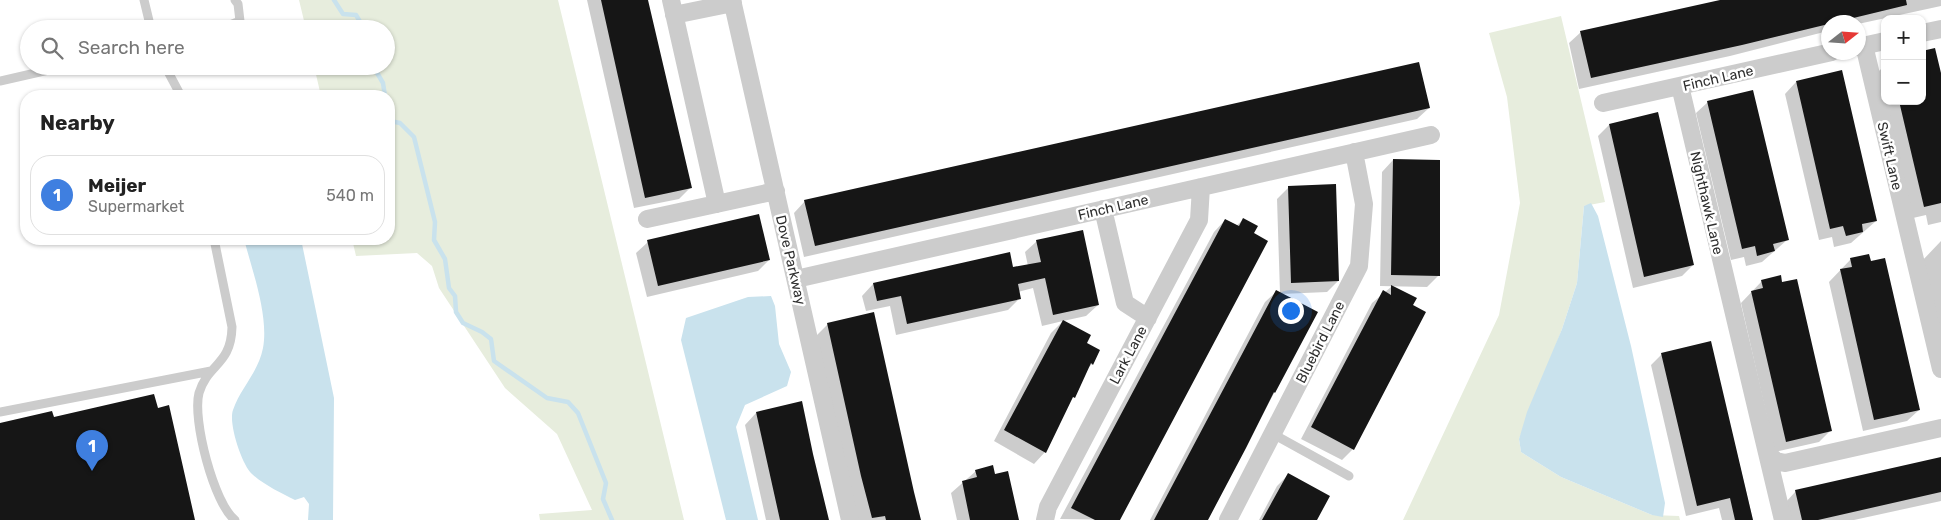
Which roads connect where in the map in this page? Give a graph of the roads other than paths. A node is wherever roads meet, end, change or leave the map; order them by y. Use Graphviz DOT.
graph roads {
  1 [pos="144,0"];
  2 [pos="235,0"];
  3 [pos="732,1"];
  4 [pos="673,7"];
  5 [pos="149,20"];
  6 [pos="240,20"];
  7 [pos="1941,29"];
  8 [pos="1926,32"];
  9 [pos="1881,42"];
  10 [pos="1866,45"];
  11 [pos="1821,54"];
  12 [pos="1864,60"];
  13 [pos="26,75"];
  14 [pos="170,75"];
  15 [pos="0,81"];
  16 [pos="1680,86"];
  17 [pos="178,90"];
  18 [pos="1603,103"];
  19 [pos="1431,134"];
  20 [pos="1354,152"];
  21 [pos="1201,187"];
  22 [pos="776,191"];
  23 [pos="717,204"];
  24 [pos="1103,209"];
  25 [pos="647,219"];
  26 [pos="215,245"];
  27 [pos="796,279"];
  28 [pos="1148,318"];
  29 [pos="1941,369"];
  30 [pos="211,371"];
  31 [pos="0,412"];
  32 [pos="1941,428"];
  33 [pos="1273,434"];
  34 [pos="1767,453"];
  35 [pos="1349,476"];
  36 [pos="235,520"];
  37 [pos="850,520"];
  38 [pos="1045,520"];
  39 [pos="1228,520"];
  40 [pos="1783,520"];
  1 -- 5 [label="lane"];
  2 -- 6 [label="lane"];
  3 -- 4 [label="street"];
  3 -- 22 [label="street, Dove Parkway"];
  4 -- 23 [label="street"];
  7 -- 8 [label="street"];
  9 -- 10 [label="street"];
  11 -- 16 [label="street, Finch Lane"];
  12 -- 29 [label="street, Swift Lane"];
  13 -- 15 [label="lane"];
  14 -- 17 [label="lane"];
  16 -- 18 [label="street, Finch Lane"];
  16 -- 34 [label="street, Nighthawk Lane"];
  19 -- 20 [label="street, Finch Lane"];
  20 -- 21 [label="street, Finch Lane"];
  20 -- 33 [label="street, Bluebird Lane"];
  21 -- 24 [label="street, Finch Lane"];
  21 -- 28 [label="street, Lark Lane"];
  22 -- 23 [label="street"];
  22 -- 27 [label="street, Dove Parkway"];
  23 -- 25 [label="street"];
  24 -- 27 [label="street, Finch Lane"];
  24 -- 28 [label="street"];
  26 -- 30 [label="lane"];
  27 -- 37 [label="street, Dove Parkway"];
  28 -- 38 [label="street, Lark Lane"];
  30 -- 31 [label="lane"];
  30 -- 36 [label="lane"];
  32 -- 34 [label="street"];
  33 -- 35 [label="lane"];
  33 -- 39 [label="street, Bluebird Lane"];
  34 -- 40 [label="street, Nighthawk Lane"];
}
